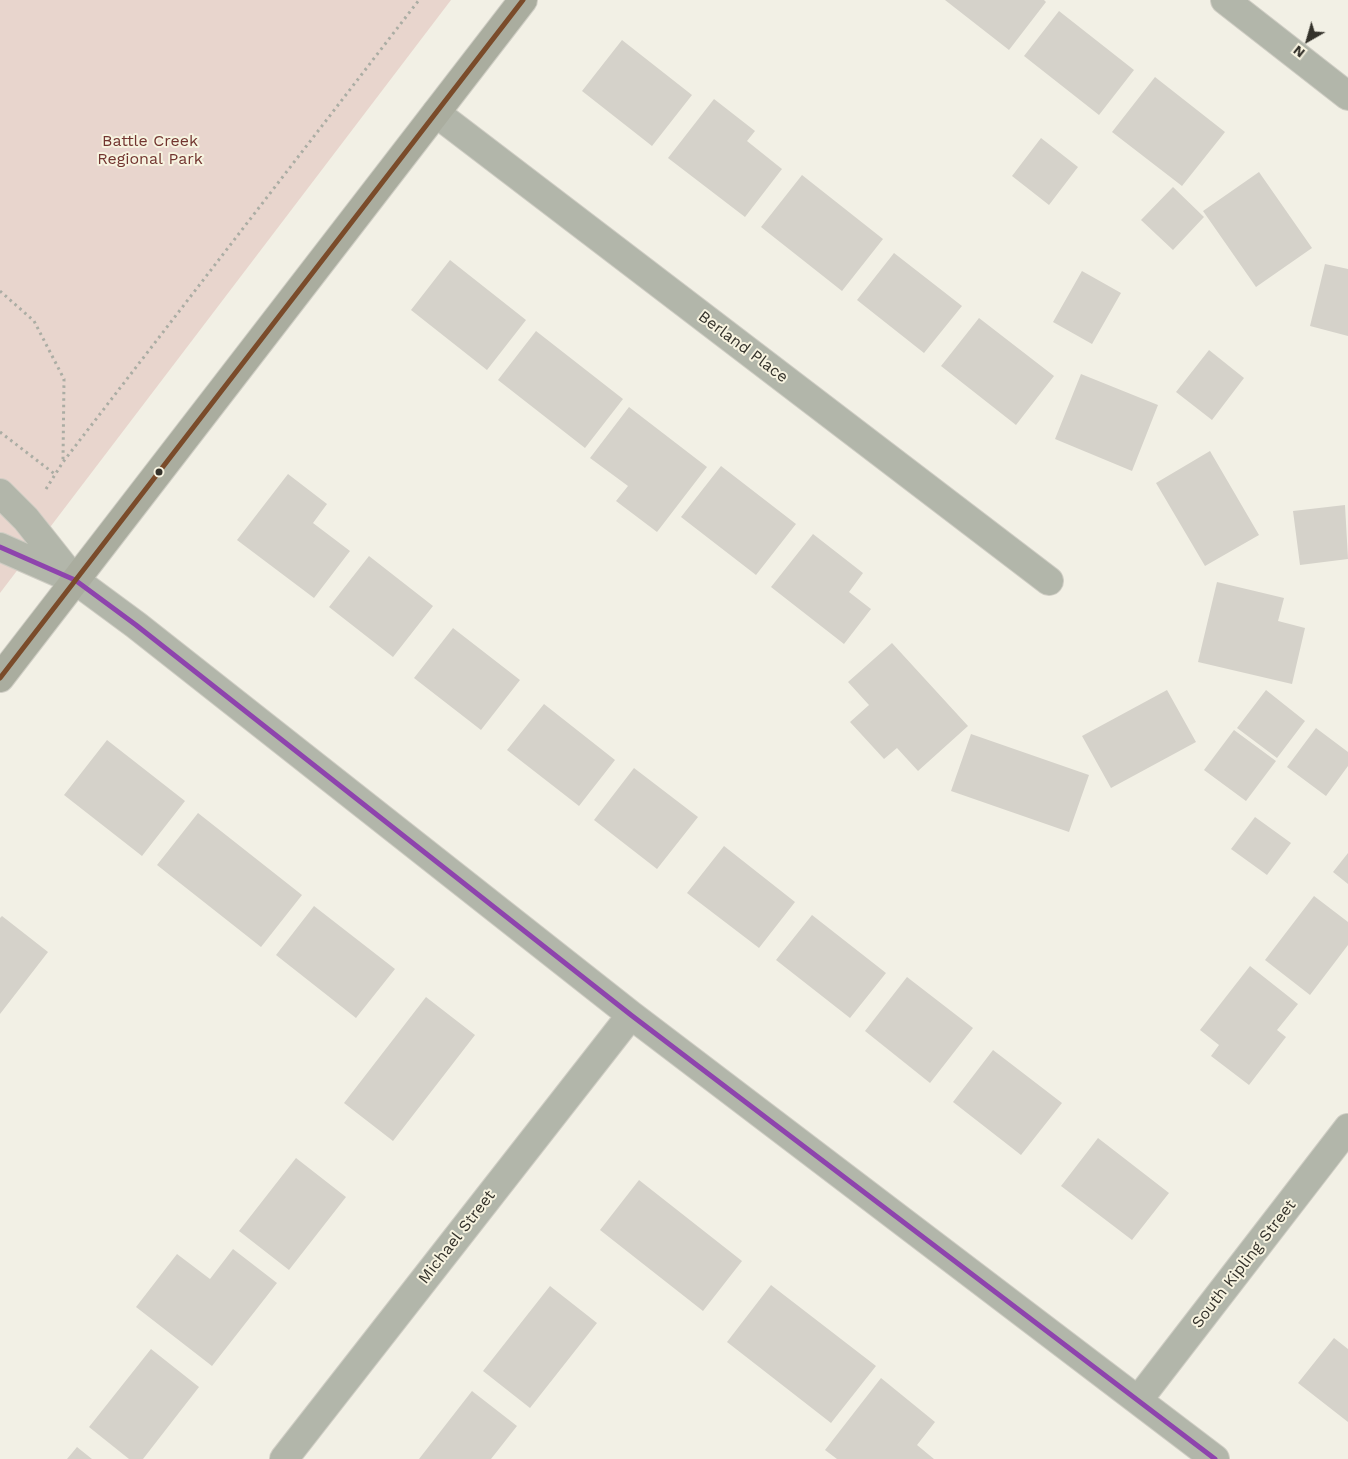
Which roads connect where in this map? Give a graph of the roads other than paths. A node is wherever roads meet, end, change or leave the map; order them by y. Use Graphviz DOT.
graph roads {
  1 [pos="523,0"];
  2 [pos="1225,0"];
  3 [pos="1348,96"];
  4 [pos="436,113"];
  5 [pos="0,493"];
  6 [pos="0,547"];
  7 [pos="75,580"];
  8 [pos="1049,581"];
  9 [pos="0,678"];
  10 [pos="631,1015"];
  11 [pos="1348,1128"];
  12 [pos="1139,1399"];
  13 [pos="284,1459"];
  14 [pos="1216,1459"];
  1 -- 4 [label="main road"];
  2 -- 3 [label="street"];
  4 -- 7 [label="main road"];
  4 -- 8 [label="street, Berland Place"];
  5 -- 7 [label="street"];
  6 -- 7 [label="street"];
  7 -- 9 [label="main road"];
  7 -- 10 [label="street"];
  10 -- 12 [label="street"];
  10 -- 13 [label="street, Michael Street"];
  11 -- 12 [label="street, South Kipling Street"];
  12 -- 14 [label="street"];
}
